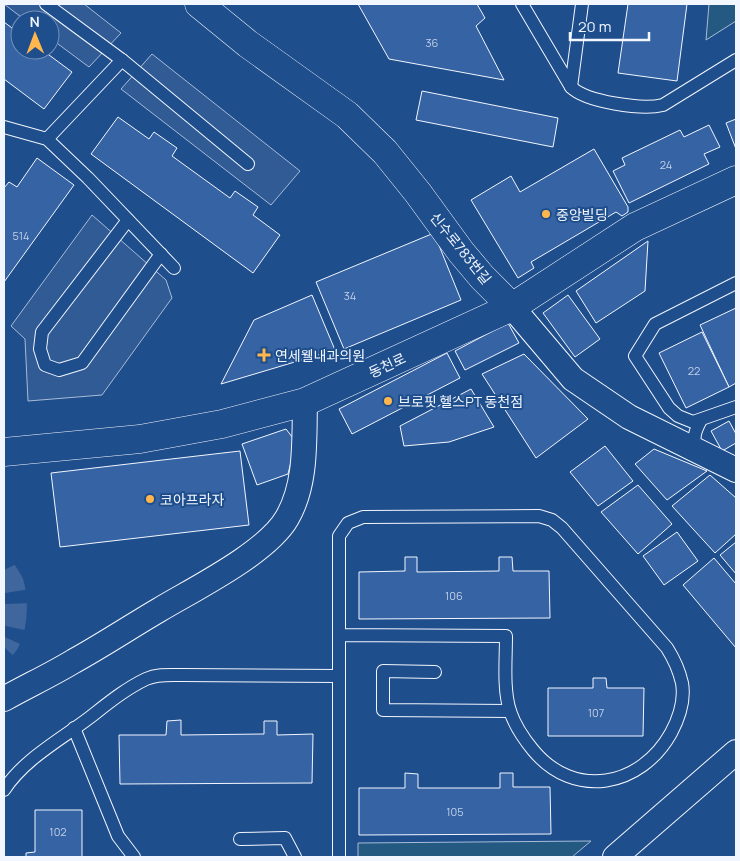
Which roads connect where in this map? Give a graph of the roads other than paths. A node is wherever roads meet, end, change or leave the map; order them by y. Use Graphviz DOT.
graph roads {
  1 [pos="46,4"];
  2 [pos="199,4"];
  3 [pos="522,4"];
  4 [pos="582,4"];
  5 [pos="122,60"];
  6 [pos="736,60"];
  7 [pos="570,87"];
  8 [pos="4,127"];
  9 [pos="48,139"];
  10 [pos="248,164"];
  11 [pos="736,180"];
  12 [pos="128,220"];
  13 [pos="161,254"];
  14 [pos="174,268"];
  15 [pos="736,283"];
  16 [pos="512,307"];
  17 [pos="305,402"];
  18 [pos="736,407"];
  19 [pos="701,420"];
  20 [pos="697,450"];
  21 [pos="4,452"];
  22 [pos="736,470"];
  23 [pos="339,635"];
  24 [pos="435,672"];
  25 [pos="339,676"];
  26 [pos="4,699"];
  27 [pos="510,711"];
  28 [pos="74,728"];
  29 [pos="736,752"];
  30 [pos="4,790"];
  31 [pos="240,839"];
  32 [pos="134,857"];
  33 [pos="295,857"];
  34 [pos="339,857"];
  35 [pos="615,857"];
  1 -- 5 [label="lane"];
  2 -- 16 [label="street, 신수로783번길"];
  3 -- 7 [label="lane"];
  4 -- 7 [label="lane"];
  5 -- 9 [label="lane"];
  5 -- 10 [label="lane"];
  6 -- 7 [label="lane"];
  8 -- 9 [label="lane"];
  9 -- 12 [label="lane"];
  11 -- 16 [label="street, 동천로"];
  12 -- 13 [label="lane"];
  12 -- 13 [label="lane"];
  13 -- 14 [label="lane"];
  15 -- 19 [label="lane"];
  16 -- 17 [label="street, 동천로"];
  16 -- 20 [label="street, 신수로783번길"];
  17 -- 21 [label="street, 동천로"];
  17 -- 26 [label="street"];
  18 -- 19 [label="lane"];
  19 -- 20 [label="lane"];
  20 -- 22 [label="street, 신수로783번길"];
  23 -- 25 [label="lane"];
  23 -- 27 [label="lane"];
  23 -- 27 [label="lane"];
  24 -- 27 [label="lane"];
  25 -- 28 [label="lane"];
  25 -- 34 [label="lane"];
  28 -- 30 [label="lane"];
  28 -- 32 [label="lane"];
  29 -- 35 [label="street"];
  31 -- 33 [label="lane"];
}
